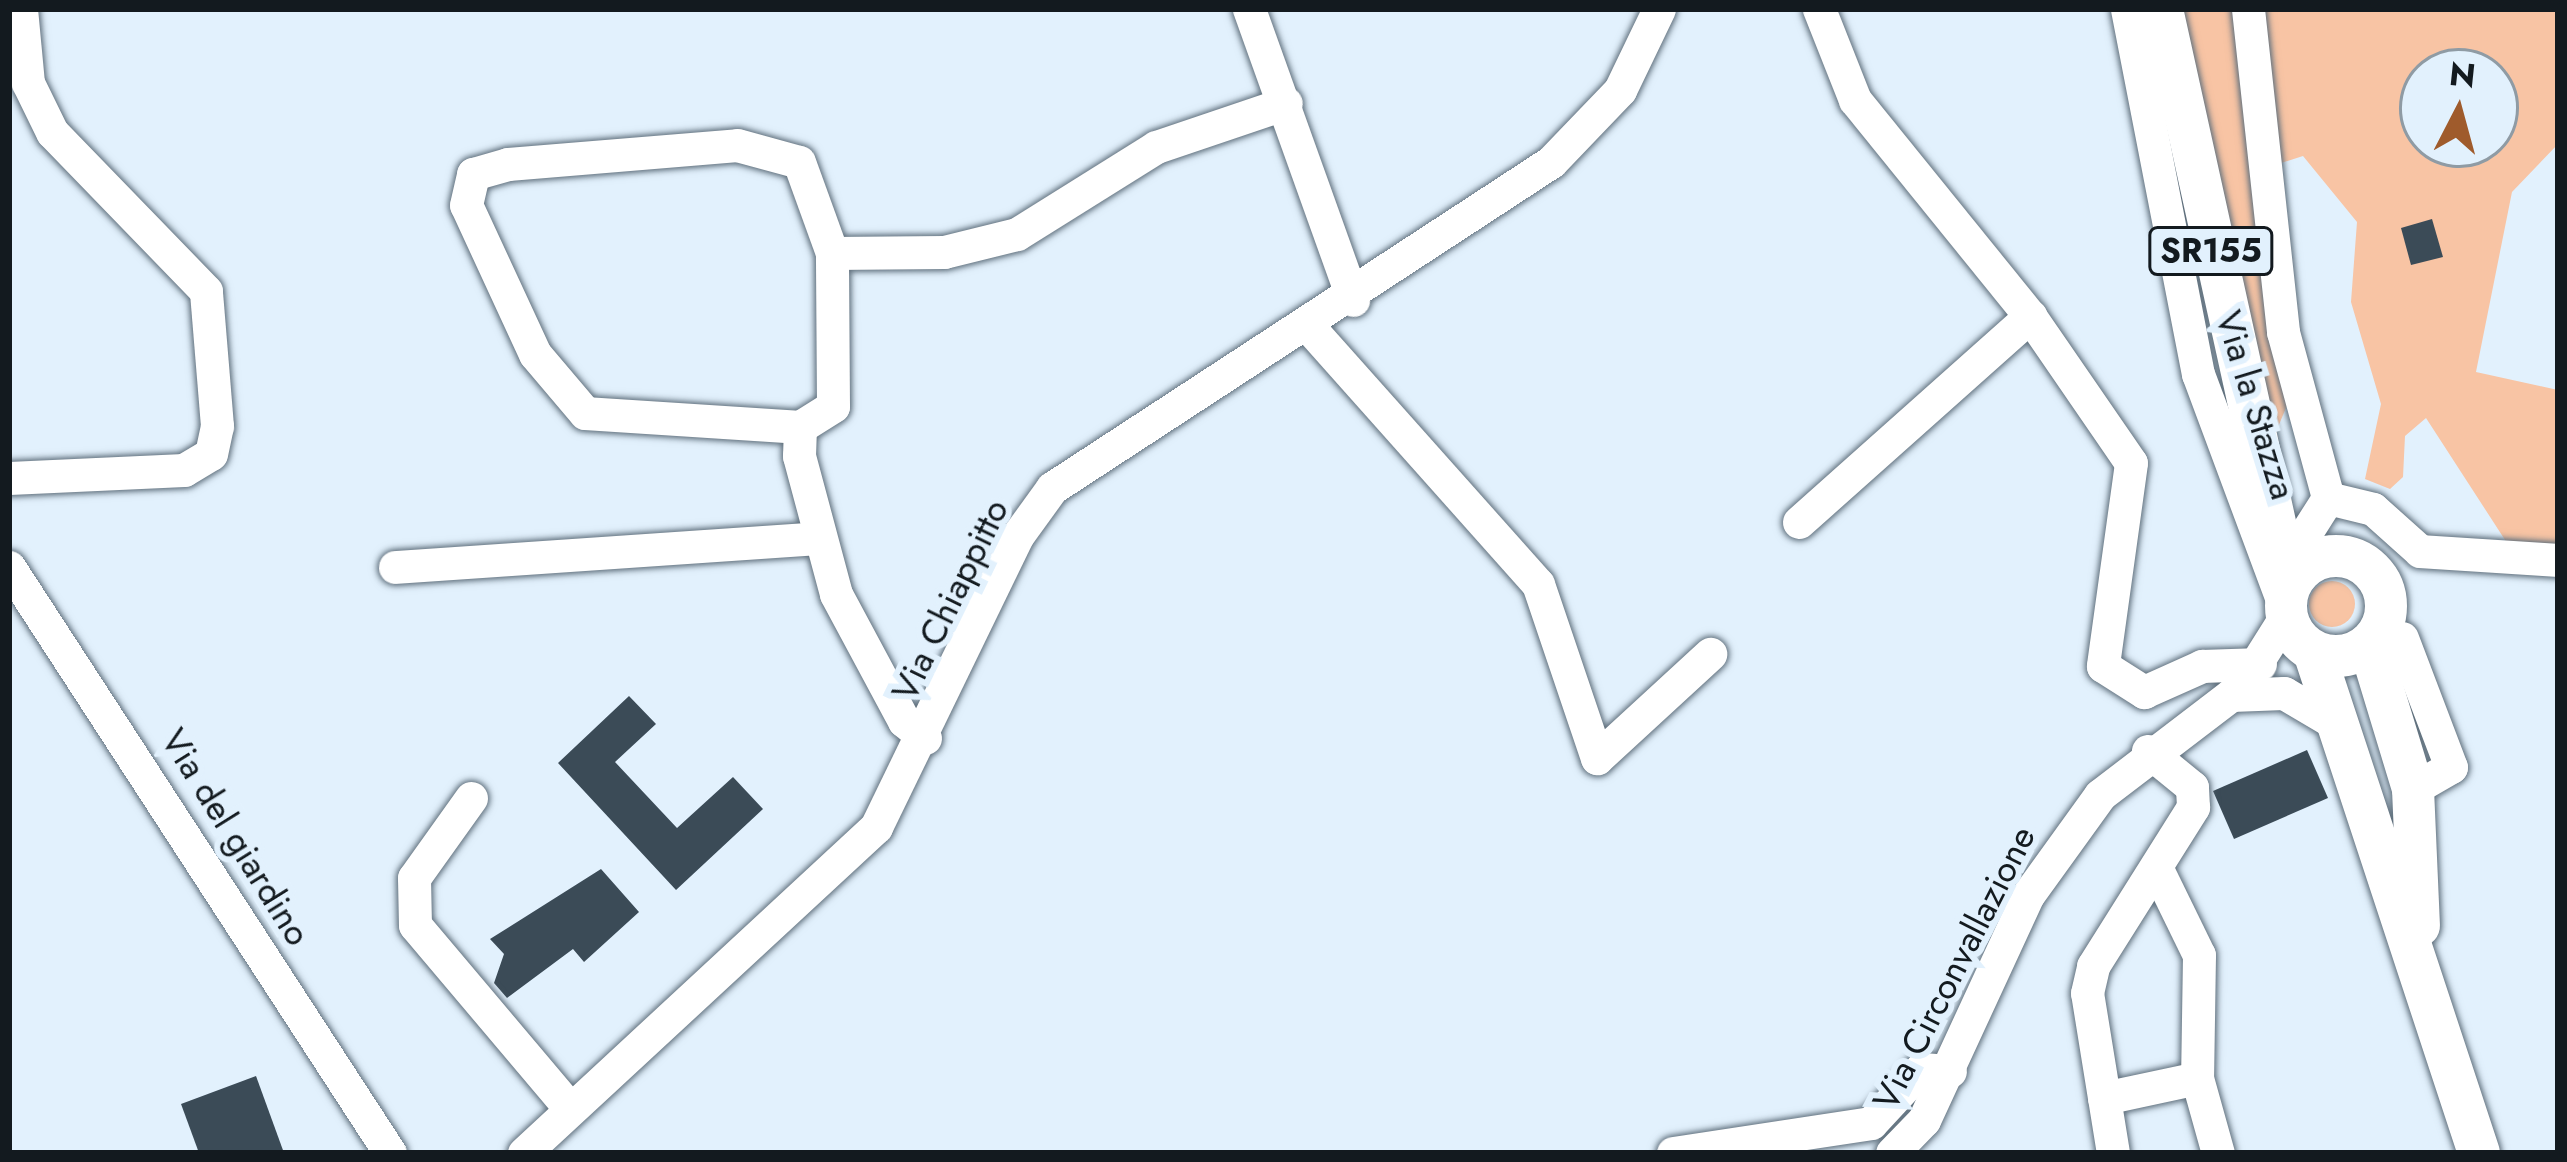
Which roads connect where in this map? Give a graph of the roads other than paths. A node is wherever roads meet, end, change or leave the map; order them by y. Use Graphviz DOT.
graph roads {
  1 [pos="21,9"];
  2 [pos="1249,9"];
  3 [pos="1659,9"];
  4 [pos="1819,9"];
  5 [pos="2127,9"];
  6 [pos="2162,9"];
  7 [pos="2248,9"];
  8 [pos="1286,103"];
  9 [pos="832,253"];
  10 [pos="1353,300"];
  11 [pos="2030,316"];
  12 [pos="1310,326"];
  13 [pos="800,427"];
  14 [pos="11,476"];
  15 [pos="2269,492"];
  16 [pos="2328,498"];
  17 [pos="1799,522"];
  18 [pos="820,538"];
  19 [pos="2318,547"];
  20 [pos="2558,560"];
  21 [pos="9,567"];
  22 [pos="395,568"];
  23 [pos="9,604"];
  24 [pos="2297,622"];
  25 [pos="41,631"];
  26 [pos="2386,641"];
  27 [pos="1710,654"];
  28 [pos="2248,683"];
  29 [pos="2335,723"];
  30 [pos="926,738"];
  31 [pos="2147,751"];
  32 [pos="2413,789"];
  33 [pos="471,798"];
  34 [pos="2360,800"];
  35 [pos="2156,867"];
  36 [pos="2403,890"];
  37 [pos="1950,1071"];
  38 [pos="2197,1078"];
  39 [pos="2104,1099"];
  40 [pos="569,1107"];
  41 [pos="390,1153"];
  42 [pos="524,1153"];
  43 [pos="1673,1153"];
  44 [pos="1892,1153"];
  45 [pos="2113,1153"];
  46 [pos="2218,1153"];
  47 [pos="2479,1153"];
  1 -- 14 [label="street"];
  2 -- 8 [label="street"];
  3 -- 10 [label="street, Via Chiappitto"];
  4 -- 11 [label="street"];
  5 -- 24 [label="street, Via la Stazza"];
  6 -- 15 [label="main road, SR155"];
  7 -- 16 [label="street"];
  8 -- 9 [label="street"];
  8 -- 10 [label="street"];
  9 -- 13 [label="street"];
  9 -- 13 [label="street"];
  10 -- 12 [label="street, Via Chiappitto"];
  11 -- 17 [label="street"];
  11 -- 28 [label="street"];
  12 -- 27 [label="street"];
  12 -- 30 [label="street, Via Chiappitto"];
  13 -- 18 [label="street"];
  15 -- 19 [label="main road"];
  15 -- 24 [label="main road"];
  16 -- 19 [label="street"];
  16 -- 20 [label="street"];
  18 -- 22 [label="street"];
  18 -- 30 [label="street"];
  19 -- 24 [label="main road"];
  19 -- 26 [label="main road"];
  21 -- 25 [label="street, Via del giardino"];
  23 -- 25 [label="street"];
  24 -- 26 [label="main road"];
  24 -- 28 [label="street"];
  24 -- 29 [label="main road"];
  25 -- 41 [label="street, Via del giardino"];
  26 -- 32 [label="main road"];
  28 -- 29 [label="street"];
  28 -- 31 [label="street, Via Circonvallazione"];
  29 -- 34 [label="main road"];
  30 -- 40 [label="street, Via Chiappitto"];
  31 -- 35 [label="street"];
  31 -- 37 [label="street, Via Circonvallazione"];
  32 -- 34 [label="main road"];
  32 -- 36 [label="main road"];
  33 -- 40 [label="street"];
  34 -- 36 [label="main road"];
  35 -- 38 [label="street"];
  35 -- 39 [label="street"];
  36 -- 47 [label="main road"];
  37 -- 43 [label="street"];
  37 -- 44 [label="street, Via Circonvallazione"];
  38 -- 39 [label="street"];
  38 -- 46 [label="street"];
  39 -- 45 [label="street"];
  40 -- 42 [label="street, Via Chiappitto"];
}
